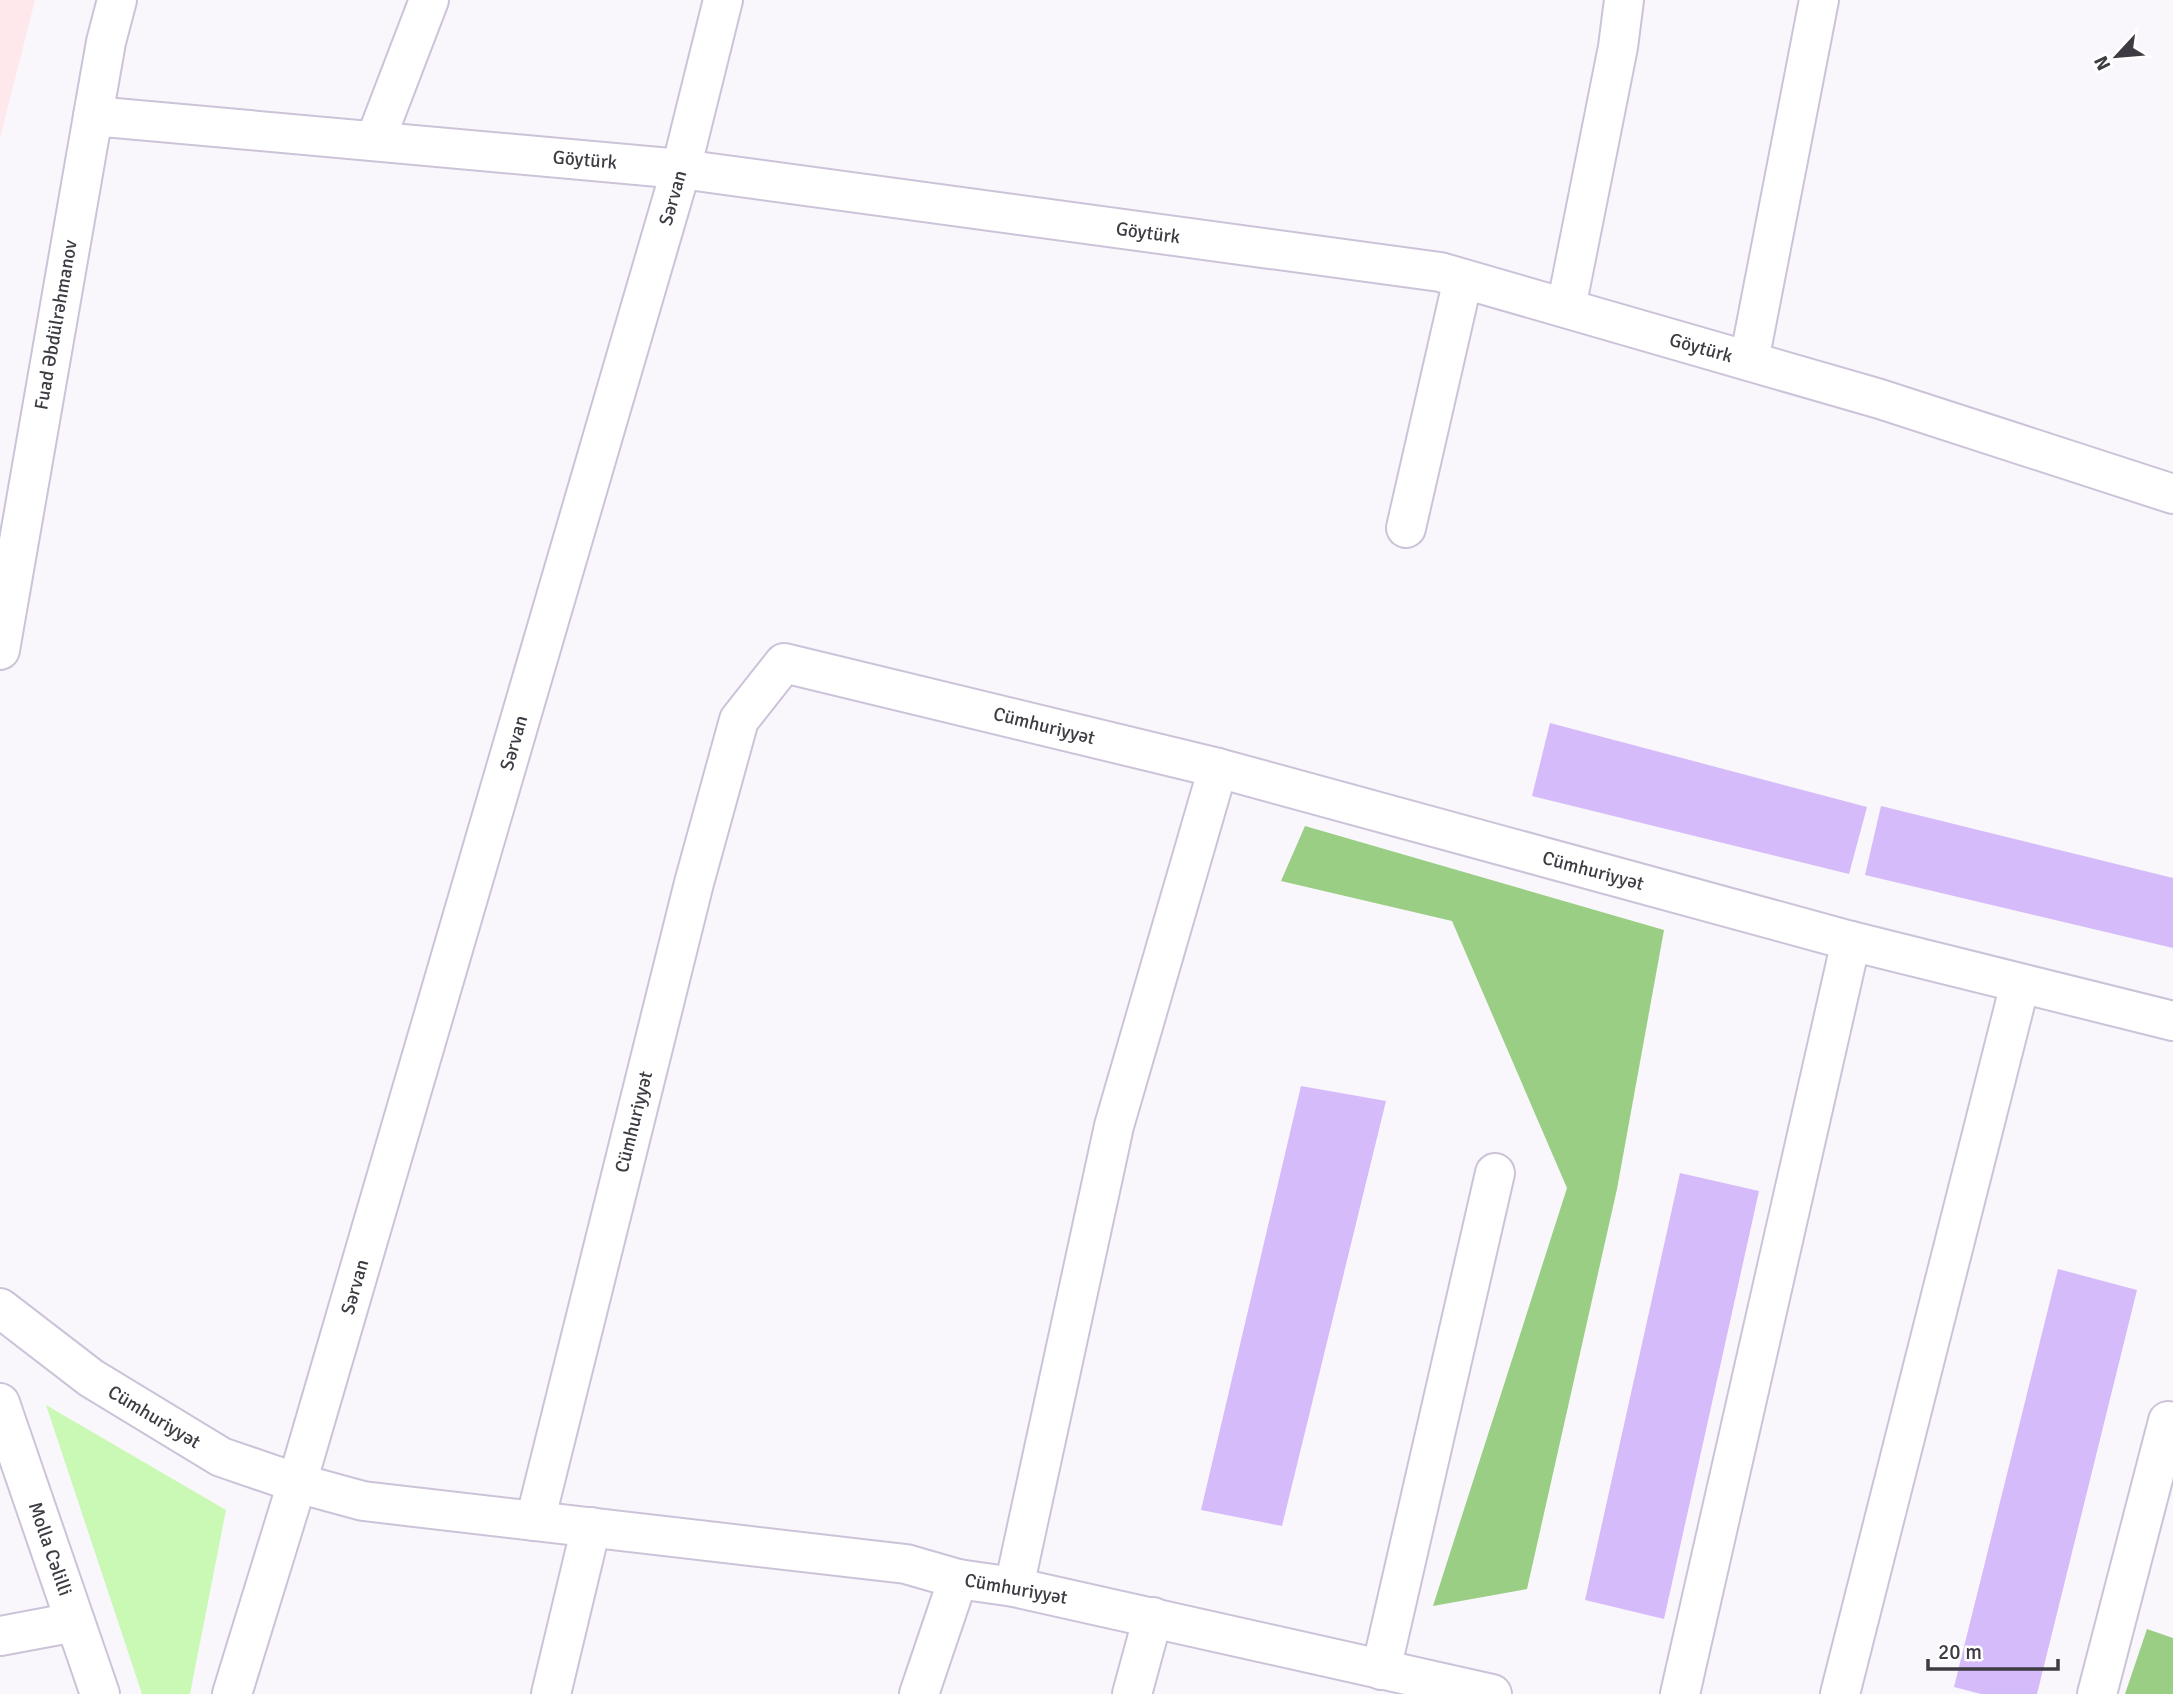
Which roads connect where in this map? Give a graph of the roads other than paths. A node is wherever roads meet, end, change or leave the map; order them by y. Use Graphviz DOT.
graph roads {
  1 [pos="117,0"];
  2 [pos="429,0"];
  3 [pos="723,0"];
  4 [pos="1625,0"];
  5 [pos="1819,0"];
  6 [pos="93,116"];
  7 [pos="375,141"];
  8 [pos="681,169"];
  9 [pos="1463,279"];
  10 [pos="1566,308"];
  11 [pos="1749,361"];
  12 [pos="2173,494"];
  13 [pos="1406,528"];
  14 [pos="0,650"];
  15 [pos="1217,768"];
  16 [pos="1851,941"];
  17 [pos="2020,984"];
  18 [pos="2173,1021"];
  19 [pos="1495,1173"];
  20 [pos="0,1308"];
  21 [pos="0,1403"];
  22 [pos="2168,1421"];
  23 [pos="298,1483"];
  24 [pos="535,1521"];
  25 [pos="592,1527"];
  26 [pos="958,1579"];
  27 [pos="1014,1587"];
  28 [pos="1153,1617"];
  29 [pos="75,1622"];
  30 [pos="0,1636"];
  31 [pos="1381,1670"];
  32 [pos="100,1694"];
  33 [pos="232,1694"];
  34 [pos="551,1694"];
  35 [pos="919,1694"];
  36 [pos="1132,1694"];
  37 [pos="1492,1694"];
  38 [pos="1679,1694"];
  39 [pos="1840,1694"];
  40 [pos="2097,1694"];
  1 -- 6 [label="street, Fuad Əbdülrəhmanov"];
  2 -- 7 [label="street"];
  3 -- 8 [label="street, Sərvan"];
  4 -- 10 [label="street"];
  5 -- 11 [label="street"];
  6 -- 7 [label="street, Göytürk"];
  6 -- 14 [label="street, Fuad Əbdülrəhmanov"];
  7 -- 8 [label="street, Göytürk"];
  8 -- 9 [label="street, Göytürk"];
  8 -- 23 [label="street, Sərvan"];
  9 -- 10 [label="street, Göytürk"];
  9 -- 13 [label="street"];
  10 -- 11 [label="street, Göytürk"];
  11 -- 12 [label="street, Göytürk"];
  15 -- 16 [label="street, Cümhuriyyət"];
  15 -- 24 [label="street, Cümhuriyyət"];
  15 -- 27 [label="street"];
  16 -- 17 [label="street, Cümhuriyyət"];
  16 -- 38 [label="street"];
  17 -- 18 [label="street, Cümhuriyyət"];
  17 -- 39 [label="street"];
  19 -- 31 [label="street"];
  20 -- 23 [label="street, Cümhuriyyət"];
  21 -- 29 [label="street, Molla Cəlilli"];
  22 -- 40 [label="street"];
  23 -- 24 [label="street, Cümhuriyyət"];
  23 -- 33 [label="street, Sərvan"];
  24 -- 25 [label="street, Cümhuriyyət"];
  25 -- 26 [label="street, Cümhuriyyət"];
  25 -- 34 [label="street"];
  26 -- 27 [label="street, Cümhuriyyət"];
  26 -- 35 [label="street"];
  27 -- 28 [label="street, Cümhuriyyət"];
  28 -- 31 [label="street, Cümhuriyyət"];
  28 -- 36 [label="street"];
  29 -- 30 [label="street"];
  29 -- 32 [label="street, Molla Cəlilli"];
  31 -- 37 [label="street, Cümhuriyyət"];
}
